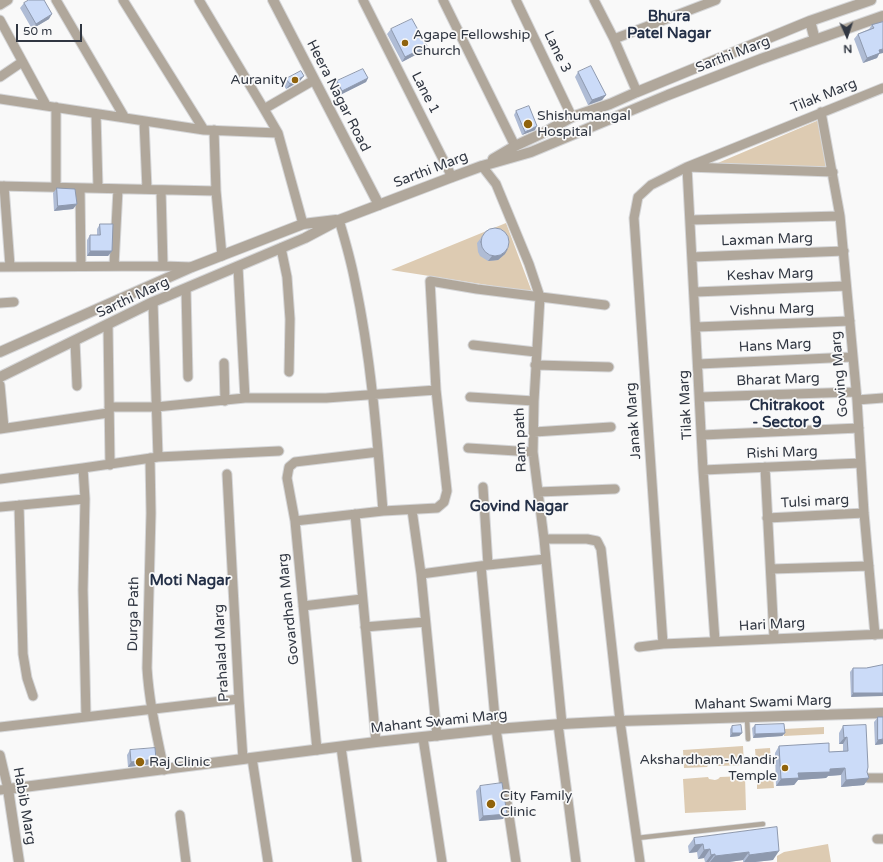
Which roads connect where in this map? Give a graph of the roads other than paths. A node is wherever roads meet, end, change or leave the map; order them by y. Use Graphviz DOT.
graph roads {
  1 [pos="8,0"];
  2 [pos="56,0"];
  3 [pos="122,0"];
  4 [pos="199,0"];
  5 [pos="273,0"];
  6 [pos="364,0"];
  7 [pos="442,0"];
  8 [pos="516,0"];
  9 [pos="605,0"];
  10 [pos="716,0"];
  11 [pos="871,0"];
  12 [pos="595,2"];
  13 [pos="0,5"];
  14 [pos="883,16"];
  15 [pos="0,20"];
  16 [pos="810,21"];
  17 [pos="614,39"];
  18 [pos="815,40"];
  19 [pos="22,62"];
  20 [pos="0,77"];
  21 [pos="314,80"];
  22 [pos="883,88"];
  23 [pos="637,92"];
  24 [pos="0,98"];
  25 [pos="46,105"];
  26 [pos="56,107"];
  27 [pos="264,109"];
  28 [pos="821,112"];
  29 [pos="96,114"];
  30 [pos="572,116"];
  31 [pos="125,118"];
  32 [pos="144,120"];
  33 [pos="204,130"];
  34 [pos="214,130"];
  35 [pos="580,131"];
  36 [pos="278,133"];
  37 [pos="515,146"];
  38 [pos="482,166"];
  39 [pos="687,167"];
  40 [pos="833,172"];
  41 [pos="452,176"];
  42 [pos="2,186"];
  43 [pos="56,188"];
  44 [pos="80,188"];
  45 [pos="98,188"];
  46 [pos="118,189"];
  47 [pos="146,190"];
  48 [pos="161,190"];
  49 [pos="216,191"];
  50 [pos="638,196"];
  51 [pos="379,205"];
  52 [pos="840,216"];
  53 [pos="339,220"];
  54 [pos="690,220"];
  55 [pos="303,224"];
  56 [pos="281,248"];
  57 [pos="844,251"];
  58 [pos="222,256"];
  59 [pos="692,256"];
  60 [pos="10,266"];
  61 [pos="82,266"];
  62 [pos="114,266"];
  63 [pos="163,266"];
  64 [pos="0,267"];
  65 [pos="192,267"];
  66 [pos="238,267"];
  67 [pos="846,286"];
  68 [pos="146,288"];
  69 [pos="186,289"];
  70 [pos="694,292"];
  71 [pos="540,297"];
  72 [pos="14,302"];
  73 [pos="0,303"];
  74 [pos="151,303"];
  75 [pos="605,305"];
  76 [pos="850,321"];
  77 [pos="108,325"];
  78 [pos="696,327"];
  79 [pos="75,341"];
  80 [pos="472,345"];
  81 [pos="0,352"];
  82 [pos="536,352"];
  83 [pos="852,357"];
  84 [pos="224,363"];
  85 [pos="698,364"];
  86 [pos="536,365"];
  87 [pos="609,367"];
  88 [pos="289,372"];
  89 [pos="0,377"];
  90 [pos="188,377"];
  91 [pos="0,385"];
  92 [pos="77,386"];
  93 [pos="436,390"];
  94 [pos="372,395"];
  95 [pos="857,396"];
  96 [pos="470,397"];
  97 [pos="700,397"];
  98 [pos="246,398"];
  99 [pos="883,398"];
  100 [pos="225,401"];
  101 [pos="534,401"];
  102 [pos="156,407"];
  103 [pos="109,410"];
  104 [pos="611,427"];
  105 [pos="859,428"];
  106 [pos="2,429"];
  107 [pos="534,432"];
  108 [pos="702,435"];
  109 [pos="468,448"];
  110 [pos="279,451"];
  111 [pos="378,452"];
  112 [pos="533,452"];
  113 [pos="155,454"];
  114 [pos="861,463"];
  115 [pos="110,465"];
  116 [pos="765,467"];
  117 [pos="83,468"];
  118 [pos="704,470"];
  119 [pos="227,474"];
  120 [pos="0,478"];
  121 [pos="483,487"];
  122 [pos="615,490"];
  123 [pos="538,492"];
  124 [pos="85,499"];
  125 [pos="19,505"];
  126 [pos="0,507"];
  127 [pos="412,510"];
  128 [pos="384,511"];
  129 [pos="864,513"];
  130 [pos="355,514"];
  131 [pos="767,518"];
  132 [pos="295,521"];
  133 [pos="544,539"];
  134 [pos="546,559"];
  135 [pos="485,565"];
  136 [pos="869,566"];
  137 [pos="771,569"];
  138 [pos="421,574"];
  139 [pos="362,599"];
  140 [pos="303,606"];
  141 [pos="425,622"];
  142 [pos="365,627"];
  143 [pos="879,635"];
  144 [pos="774,638"];
  145 [pos="714,641"];
  146 [pos="663,644"];
  147 [pos="639,647"];
  148 [pos="34,696"];
  149 [pos="239,698"];
  150 [pos="151,709"];
  151 [pos="883,713"];
  152 [pos="86,716"];
  153 [pos="747,718"];
  154 [pos="620,721"];
  155 [pos="560,724"];
  156 [pos="0,727"];
  157 [pos="496,729"];
  158 [pos="437,736"];
  159 [pos="423,738"];
  160 [pos="748,739"];
  161 [pos="376,742"];
  162 [pos="341,747"];
  163 [pos="317,750"];
  164 [pos="0,754"];
  165 [pos="248,758"];
  166 [pos="164,770"];
  167 [pos="868,778"];
  168 [pos="883,778"];
  169 [pos="4,790"];
  170 [pos="180,816"];
  171 [pos="763,824"];
  172 [pos="637,838"];
  173 [pos="19,862"];
  174 [pos="186,862"];
  175 [pos="268,862"];
  176 [pos="357,862"];
  177 [pos="442,862"];
  178 [pos="516,862"];
  179 [pos="576,862"];
  180 [pos="640,862"];
  1 -- 13 [label="street"];
  2 -- 31 [label="street"];
  3 -- 33 [label="street"];
  4 -- 27 [label="street"];
  5 -- 21 [label="street, Heera Nagar Road"];
  6 -- 41 [label="street, Lane 1"];
  7 -- 37 [label="street"];
  8 -- 30 [label="street, Lane 3"];
  9 -- 12 [label="street"];
  10 -- 17 [label="street"];
  11 -- 16 [label="street, Sarthi Marg"];
  12 -- 17 [label="street"];
  14 -- 18 [label="street, Sarthi Marg"];
  15 -- 19 [label="street"];
  16 -- 18 [label="street"];
  16 -- 23 [label="street, Sarthi Marg"];
  17 -- 23 [label="street"];
  18 -- 35 [label="street, Sarthi Marg"];
  19 -- 20 [label="street"];
  19 -- 25 [label="street"];
  21 -- 27 [label="street"];
  21 -- 51 [label="street, Heera Nagar Road"];
  22 -- 28 [label="street, Tilak Marg"];
  23 -- 30 [label="street, Sarthi Marg"];
  24 -- 25 [label="street"];
  25 -- 26 [label="street"];
  26 -- 29 [label="street"];
  26 -- 43 [label="street"];
  27 -- 36 [label="street"];
  28 -- 39 [label="street, Tilak Marg"];
  28 -- 40 [label="street, Goving Marg"];
  29 -- 31 [label="street"];
  29 -- 45 [label="street"];
  30 -- 35 [label="street"];
  30 -- 37 [label="street, Sarthi Marg"];
  31 -- 32 [label="street"];
  32 -- 33 [label="street"];
  32 -- 47 [label="street"];
  33 -- 34 [label="street"];
  34 -- 36 [label="street"];
  34 -- 49 [label="street"];
  35 -- 38 [label="street, Sarthi Marg"];
  36 -- 55 [label="street"];
  37 -- 38 [label="street, Sarthi Marg"];
  38 -- 41 [label="street, Sarthi Marg"];
  38 -- 71 [label="street, Ram path"];
  39 -- 40 [label="street"];
  39 -- 50 [label="street, Tilak Marg"];
  39 -- 54 [label="street, Tilak Marg"];
  40 -- 52 [label="street, Goving Marg"];
  41 -- 51 [label="street, Sarthi Marg"];
  42 -- 43 [label="street"];
  42 -- 60 [label="street"];
  43 -- 44 [label="street"];
  44 -- 45 [label="street"];
  44 -- 61 [label="street"];
  45 -- 46 [label="street"];
  46 -- 47 [label="street"];
  46 -- 62 [label="street"];
  47 -- 48 [label="street"];
  48 -- 49 [label="street"];
  48 -- 63 [label="street"];
  49 -- 58 [label="street"];
  50 -- 146 [label="street, Janak Marg"];
  51 -- 53 [label="street, Sarthi Marg"];
  52 -- 54 [label="street"];
  52 -- 57 [label="street, Goving Marg"];
  53 -- 55 [label="street"];
  53 -- 56 [label="street, Sarthi Marg"];
  53 -- 94 [label="street"];
  54 -- 59 [label="street, Tilak Marg"];
  55 -- 58 [label="street"];
  56 -- 66 [label="street, Sarthi Marg"];
  56 -- 88 [label="street"];
  57 -- 59 [label="street, Laxman Marg"];
  57 -- 67 [label="street, Goving Marg"];
  58 -- 65 [label="street"];
  59 -- 70 [label="street, Tilak Marg"];
  60 -- 61 [label="street"];
  60 -- 64 [label="street"];
  61 -- 62 [label="street"];
  62 -- 63 [label="street"];
  63 -- 65 [label="street"];
  65 -- 68 [label="street"];
  66 -- 69 [label="street, Sarthi Marg"];
  66 -- 98 [label="street"];
  67 -- 70 [label="street, Keshav Marg"];
  67 -- 76 [label="street, Goving Marg"];
  68 -- 74 [label="street"];
  68 -- 81 [label="street"];
  69 -- 74 [label="street, Sarthi Marg"];
  69 -- 90 [label="street"];
  70 -- 78 [label="street, Tilak Marg"];
  71 -- 75 [label="street"];
  71 -- 82 [label="street, Ram path"];
  71 -- 93 [label="street"];
  72 -- 73 [label="street"];
  74 -- 77 [label="street, Sarthi Marg"];
  74 -- 102 [label="street, Durga Path"];
  76 -- 78 [label="street, Vishnu Marg"];
  76 -- 83 [label="street, Goving Marg"];
  77 -- 79 [label="street, Sarthi Marg"];
  77 -- 103 [label="street"];
  78 -- 85 [label="street, Tilak Marg"];
  79 -- 89 [label="street, Sarthi Marg"];
  79 -- 92 [label="street"];
  80 -- 82 [label="street"];
  82 -- 86 [label="street, Ram path"];
  83 -- 85 [label="street, Hans Marg"];
  83 -- 95 [label="street, Goving Marg"];
  84 -- 100 [label="street"];
  85 -- 97 [label="street, Tilak Marg"];
  86 -- 87 [label="street"];
  86 -- 101 [label="street, Ram path"];
  91 -- 106 [label="street"];
  93 -- 94 [label="street"];
  93 -- 127 [label="street"];
  94 -- 98 [label="street"];
  94 -- 111 [label="street"];
  95 -- 97 [label="street, Bharat Marg"];
  95 -- 99 [label="street, Bharat Marg"];
  95 -- 105 [label="street, Goving Marg"];
  96 -- 101 [label="street"];
  97 -- 108 [label="street, Tilak Marg"];
  98 -- 100 [label="street"];
  100 -- 102 [label="street"];
  101 -- 107 [label="street, Ram path"];
  102 -- 103 [label="street"];
  102 -- 113 [label="street, Durga Path"];
  103 -- 106 [label="street"];
  103 -- 115 [label="street"];
  104 -- 107 [label="street"];
  105 -- 108 [label="street"];
  105 -- 114 [label="street, Goving Marg"];
  107 -- 112 [label="street, Ram path"];
  108 -- 118 [label="street, Tilak Marg"];
  109 -- 112 [label="street"];
  110 -- 113 [label="street"];
  111 -- 128 [label="street"];
  111 -- 132 [label="street, Govardhan Marg"];
  112 -- 123 [label="street, Ram path"];
  113 -- 115 [label="street"];
  113 -- 150 [label="street, Durga Path"];
  114 -- 116 [label="street, Rishi Marg"];
  114 -- 129 [label="street, Goving Marg"];
  115 -- 117 [label="street"];
  116 -- 118 [label="street, Rishi Marg"];
  116 -- 131 [label="street"];
  117 -- 120 [label="street"];
  117 -- 124 [label="street"];
  118 -- 145 [label="street, Tilak Marg"];
  119 -- 149 [label="street, Prahalad Marg"];
  121 -- 135 [label="street"];
  122 -- 123 [label="street"];
  123 -- 133 [label="street, Ram path"];
  124 -- 125 [label="street"];
  124 -- 152 [label="street"];
  125 -- 126 [label="street"];
  125 -- 148 [label="street"];
  127 -- 128 [label="street"];
  127 -- 138 [label="street"];
  128 -- 130 [label="street"];
  129 -- 131 [label="street, Tulsi marg"];
  129 -- 136 [label="street, Goving Marg"];
  130 -- 132 [label="street"];
  130 -- 139 [label="street"];
  131 -- 137 [label="street"];
  132 -- 140 [label="street, Govardhan Marg"];
  133 -- 134 [label="street, Ram path"];
  133 -- 154 [label="street"];
  134 -- 135 [label="street"];
  134 -- 155 [label="street, Ram path"];
  135 -- 138 [label="street"];
  135 -- 157 [label="street"];
  136 -- 137 [label="street"];
  136 -- 143 [label="street, Goving Marg"];
  137 -- 144 [label="street"];
  138 -- 141 [label="street"];
  139 -- 140 [label="street"];
  139 -- 142 [label="street"];
  140 -- 163 [label="street, Govardhan Marg"];
  141 -- 142 [label="street"];
  141 -- 158 [label="street"];
  142 -- 161 [label="street"];
  143 -- 144 [label="street, Hari Marg"];
  144 -- 145 [label="street, Hari Marg"];
  145 -- 146 [label="street, Hari Marg"];
  146 -- 147 [label="street, Hari Marg"];
  149 -- 150 [label="street"];
  149 -- 165 [label="street, Prahalad Marg"];
  150 -- 152 [label="street"];
  150 -- 166 [label="street, Durga Path"];
  151 -- 153 [label="street, Mahant Swami Marg"];
  152 -- 156 [label="street"];
  153 -- 154 [label="street, Mahant Swami Marg"];
  153 -- 160 [label="lane"];
  154 -- 155 [label="street, Mahant Swami Marg"];
  154 -- 172 [label="street"];
  155 -- 157 [label="street, Mahant Swami Marg"];
  155 -- 179 [label="street, Ram path"];
  157 -- 158 [label="street, Mahant Swami Marg"];
  157 -- 178 [label="street"];
  158 -- 159 [label="street, Mahant Swami Marg"];
  159 -- 161 [label="street, Mahant Swami Marg"];
  159 -- 177 [label="street"];
  161 -- 162 [label="street, Mahant Swami Marg"];
  162 -- 163 [label="street, Mahant Swami Marg"];
  162 -- 176 [label="street"];
  163 -- 165 [label="street, Mahant Swami Marg"];
  164 -- 169 [label="street, Habib Marg"];
  165 -- 166 [label="street, Mahant Swami Marg"];
  165 -- 175 [label="street, Prahalad Marg"];
  166 -- 169 [label="street, Mahant Swami Marg"];
  167 -- 168 [label="street"];
  169 -- 173 [label="street, Habib Marg"];
  170 -- 174 [label="street"];
  171 -- 172 [label="lane"];
  172 -- 180 [label="street"];
}
